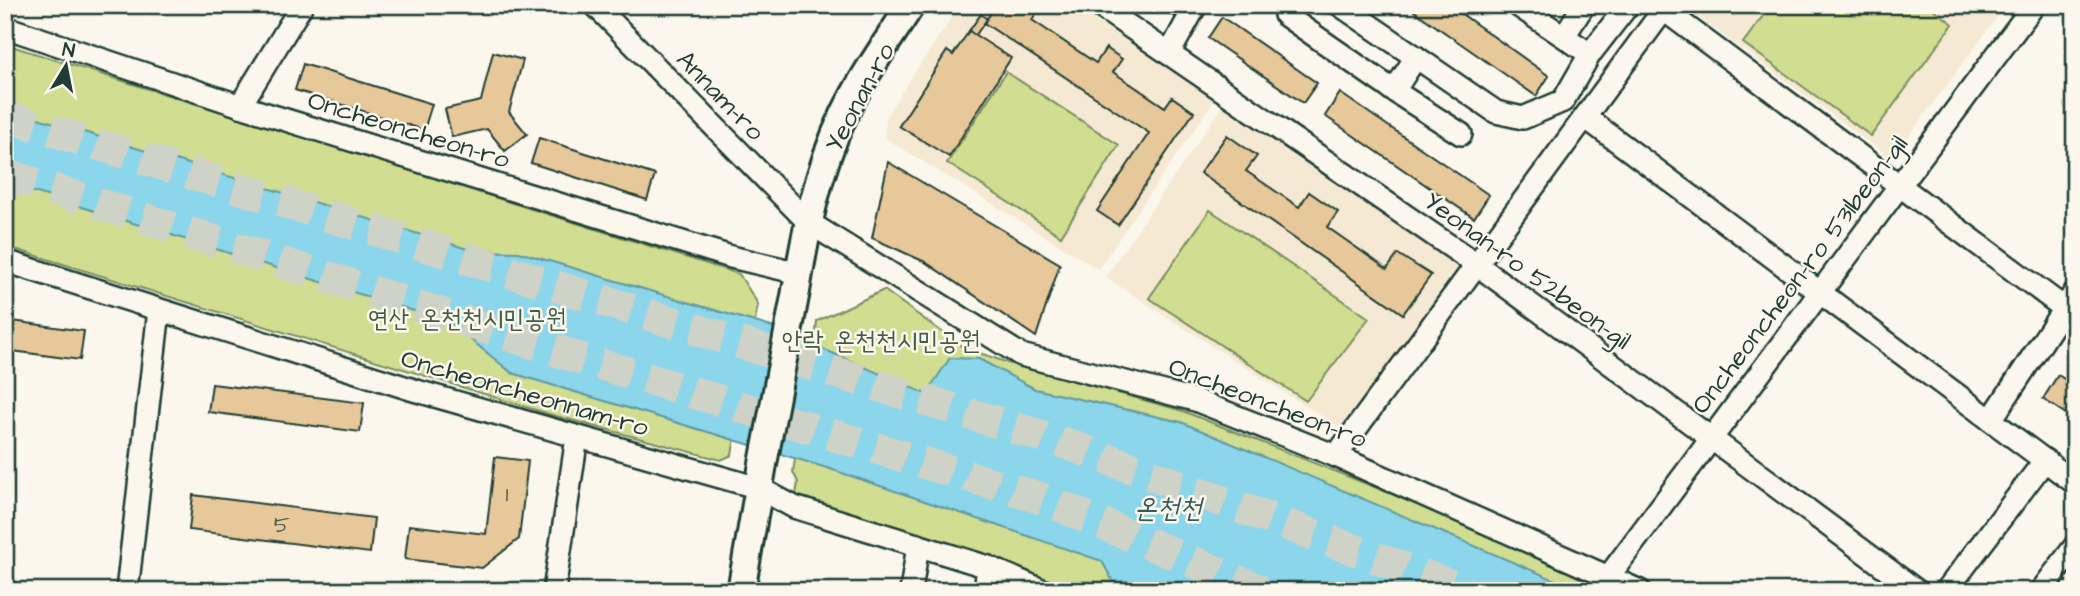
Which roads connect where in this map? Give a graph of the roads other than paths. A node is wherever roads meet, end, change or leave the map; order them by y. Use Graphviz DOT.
graph roads {
  1 [pos="595,5"];
  2 [pos="911,5"];
  3 [pos="1098,5"];
  4 [pos="1196,5"];
  5 [pos="1340,5"];
  6 [pos="1517,5"];
  7 [pos="1584,5"];
  8 [pos="1628,5"];
  9 [pos="2034,5"];
  10 [pos="297,7"];
  11 [pos="1665,8"];
  12 [pos="1284,15"];
  13 [pos="5,27"];
  14 [pos="1564,36"];
  15 [pos="1169,54"];
  16 [pos="1590,54"];
  17 [pos="1416,57"];
  18 [pos="1394,91"];
  19 [pos="240,106"];
  20 [pos="1585,117"];
  21 [pos="1461,134"];
  22 [pos="1900,186"];
  23 [pos="808,222"];
  24 [pos="5,261"];
  25 [pos="1476,264"];
  26 [pos="797,280"];
  27 [pos="1820,293"];
  28 [pos="2069,300"];
  29 [pos="159,310"];
  30 [pos="1991,420"];
  31 [pos="577,437"];
  32 [pos="1712,439"];
  33 [pos="1336,456"];
  34 [pos="2045,460"];
  35 [pos="761,476"];
  36 [pos="2075,483"];
  37 [pos="918,545"];
  38 [pos="2075,546"];
  39 [pos="988,567"];
  40 [pos="1609,576"];
  41 [pos="127,591"];
  42 [pos="554,591"];
  43 [pos="741,591"];
  44 [pos="911,591"];
  45 [pos="985,591"];
  46 [pos="1044,591"];
  47 [pos="1640,591"];
  48 [pos="1917,591"];
  49 [pos="1946,591"];
  50 [pos="2041,591"];
  1 -- 23 [label="street, Annam-ro"];
  2 -- 23 [label="main road, Yeonan-ro"];
  3 -- 15 [label="street, Yeonan-ro 52beon-gil"];
  4 -- 15 [label="street"];
  5 -- 17 [label="street"];
  6 -- 14 [label="street"];
  7 -- 14 [label="street"];
  8 -- 16 [label="street"];
  9 -- 22 [label="street, Oncheoncheon-ro 531beon-gil"];
  10 -- 19 [label="street"];
  11 -- 20 [label="street"];
  11 -- 22 [label="street"];
  12 -- 18 [label="street"];
  13 -- 19 [label="street, Oncheoncheon-ro"];
  14 -- 16 [label="street"];
  15 -- 25 [label="street, Yeonan-ro 52beon-gil"];
  16 -- 17 [label="street"];
  17 -- 18 [label="street"];
  18 -- 21 [label="street"];
  19 -- 26 [label="street, Oncheoncheon-ro"];
  20 -- 25 [label="street"];
  20 -- 27 [label="street"];
  22 -- 27 [label="street, Oncheoncheon-ro 531beon-gil"];
  22 -- 28 [label="street"];
  23 -- 26 [label="main road, Yeonan-ro"];
  23 -- 33 [label="street, Oncheoncheon-ro"];
  24 -- 29 [label="street, Oncheoncheonnam-ro"];
  25 -- 32 [label="street, Yeonan-ro 52beon-gil"];
  25 -- 33 [label="street"];
  26 -- 35 [label="main road, Yeonan-ro, bridge"];
  27 -- 30 [label="street"];
  27 -- 32 [label="street, Oncheoncheon-ro 531beon-gil"];
  28 -- 30 [label="street"];
  29 -- 31 [label="street, Oncheoncheonnam-ro"];
  29 -- 41 [label="street"];
  30 -- 34 [label="street"];
  31 -- 35 [label="street, Oncheoncheonnam-ro"];
  31 -- 42 [label="street"];
  32 -- 40 [label="street, Oncheoncheon-ro 531beon-gil"];
  32 -- 48 [label="street, Yeonan-ro 52beon-gil"];
  33 -- 40 [label="street, Oncheoncheon-ro"];
  34 -- 36 [label="street"];
  34 -- 49 [label="street"];
  35 -- 37 [label="street, Oncheoncheonnam-ro"];
  35 -- 43 [label="main road"];
  37 -- 39 [label="street, Oncheoncheonnam-ro"];
  37 -- 44 [label="street"];
  38 -- 50 [label="street"];
  39 -- 45 [label="street"];
  39 -- 46 [label="street, Oncheoncheonnam-ro"];
  40 -- 47 [label="street, Oncheoncheon-ro"];
}
